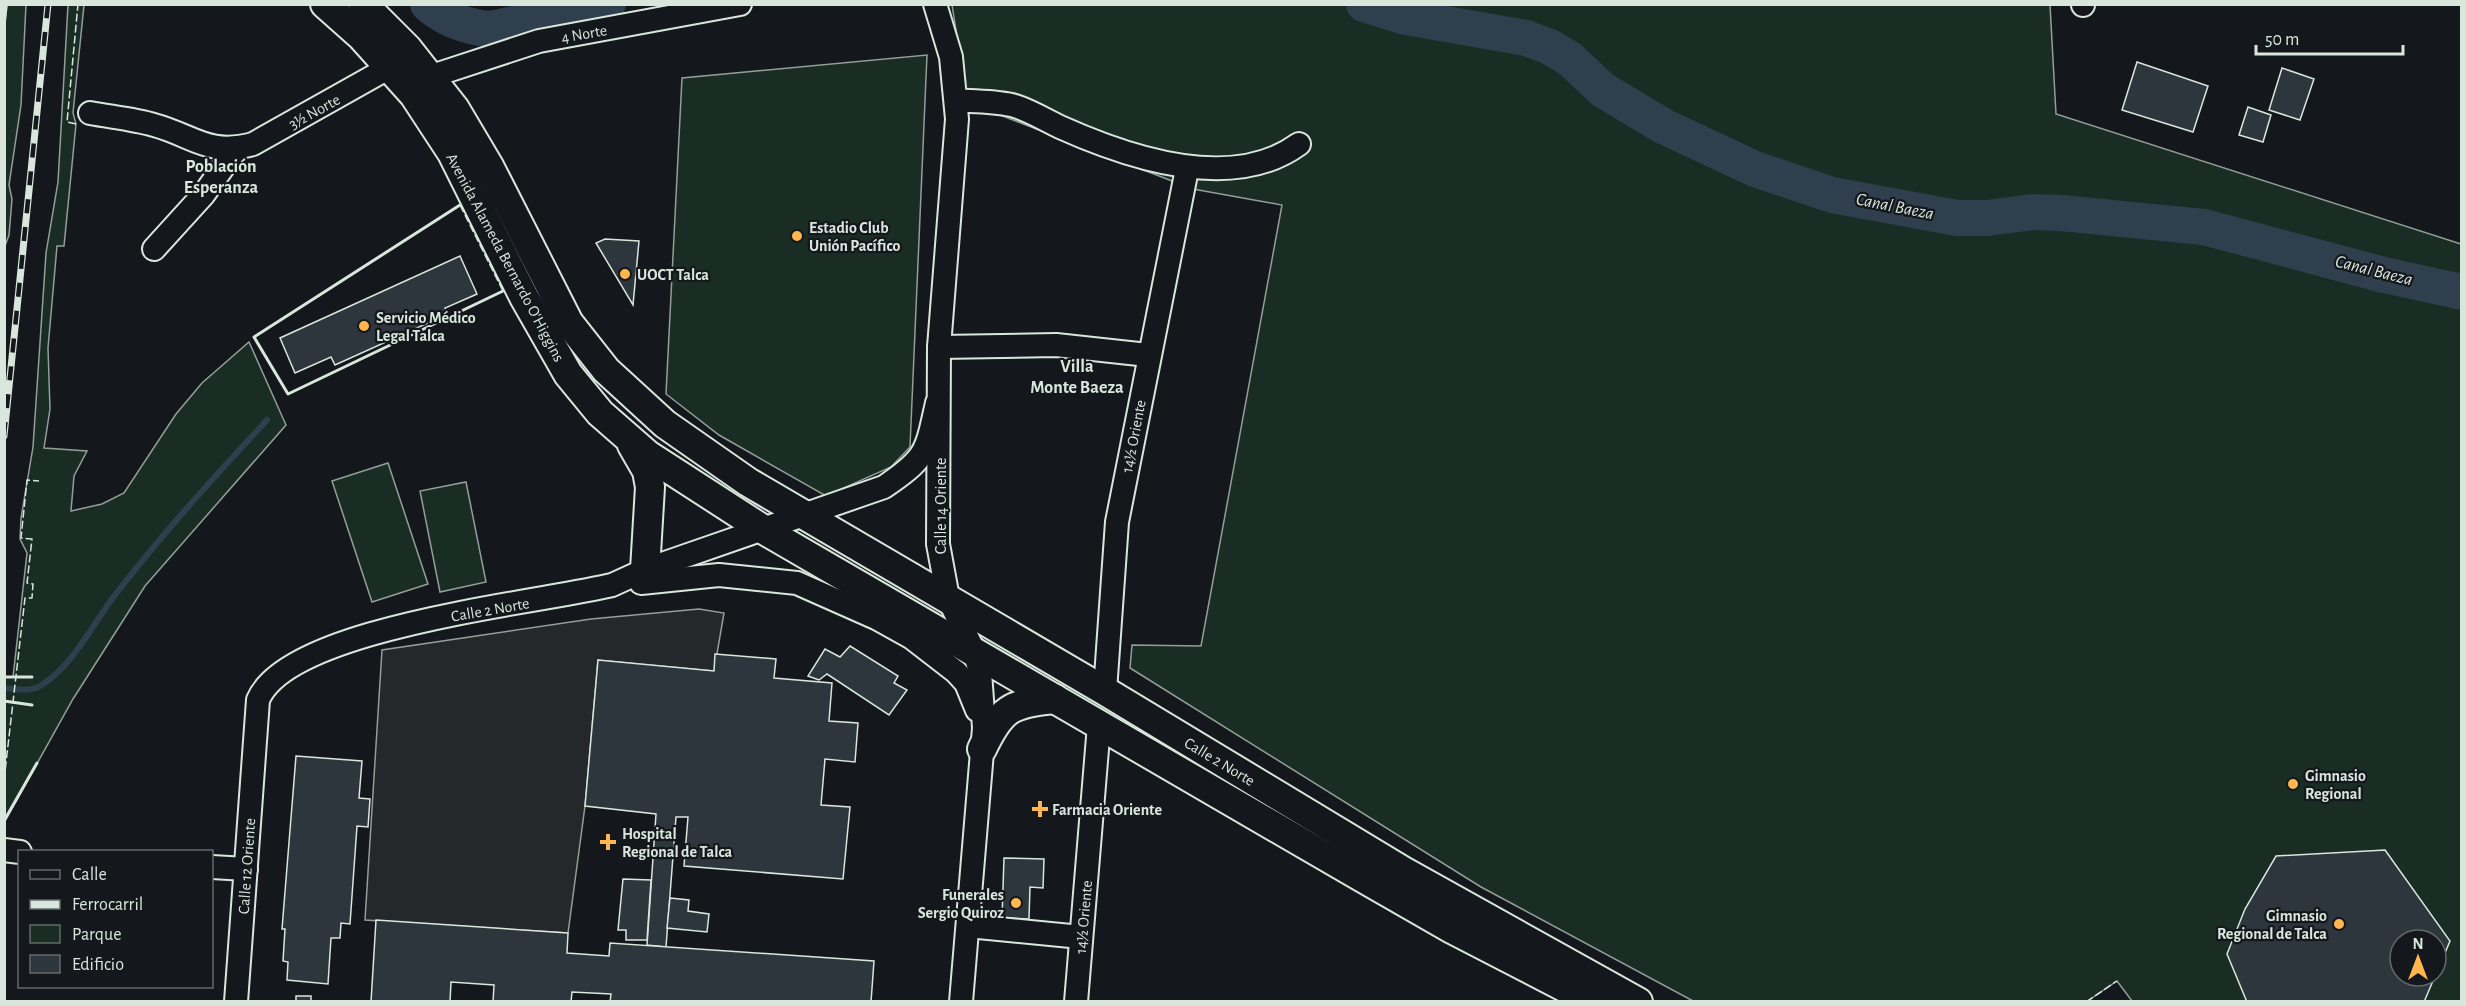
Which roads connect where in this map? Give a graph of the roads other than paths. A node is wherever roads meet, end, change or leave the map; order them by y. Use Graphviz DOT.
graph roads {
  1 [pos="325,4"];
  2 [pos="363,4"];
  3 [pos="740,4"];
  4 [pos="935,4"];
  5 [pos="390,67"];
  6 [pos="432,76"];
  7 [pos="956,100"];
  8 [pos="90,113"];
  9 [pos="1299,144"];
  10 [pos="236,149"];
  11 [pos="1186,176"];
  12 [pos="154,249"];
  13 [pos="939,347"];
  14 [pos="1148,355"];
  15 [pos="937,403"];
  16 [pos="628,438"];
  17 [pos="806,515"];
  18 [pos="764,530"];
  19 [pos="645,570"];
  20 [pos="612,585"];
  21 [pos="948,598"];
  22 [pos="974,651"];
  23 [pos="1105,691"];
  24 [pos="1054,699"];
  25 [pos="1100,725"];
  26 [pos="256,730"];
  27 [pos="983,739"];
  28 [pos="213,867"];
  29 [pos="246,870"];
  30 [pos="968,926"];
  31 [pos="1081,937"];
  32 [pos="236,1002"];
  33 [pos="961,1002"];
  34 [pos="1076,1002"];
  35 [pos="1593,1002"];
  36 [pos="1638,1002"];
  1 -- 5 [label="main road, Avenida Alameda Bernardo O'Higgins"];
  2 -- 6 [label="main road, Avenida Alameda Bernardo O'Higgins"];
  3 -- 6 [label="street, 4 Norte"];
  4 -- 7 [label="street, Calle 14 Oriente"];
  5 -- 10 [label="street, 3½ Norte"];
  5 -- 16 [label="main road, Avenida Alameda Bernardo O'Higgins"];
  6 -- 17 [label="main road, Avenida Alameda Bernardo O'Higgins"];
  7 -- 11 [label="street"];
  7 -- 13 [label="street, Calle 14 Oriente"];
  8 -- 10 [label="street, 3½ Norte"];
  9 -- 11 [label="street"];
  10 -- 12 [label="street"];
  11 -- 14 [label="street, 14½ Oriente"];
  13 -- 14 [label="street"];
  13 -- 15 [label="street, Calle 14 Oriente"];
  14 -- 23 [label="street, 14½ Oriente"];
  15 -- 17 [label="street, Calle 2 Norte"];
  15 -- 21 [label="street, Calle 14 Oriente"];
  16 -- 18 [label="main road, Avenida Alameda Bernardo O'Higgins"];
  16 -- 19 [label="main road"];
  17 -- 18 [label="street, Calle 2 Norte"];
  17 -- 21 [label="main road, Calle 2 Norte"];
  18 -- 19 [label="street, Calle 2 Norte"];
  18 -- 22 [label="main road, Calle 2 Norte"];
  19 -- 20 [label="street, Calle 2 Norte"];
  20 -- 26 [label="street, Calle 2 Norte"];
  20 -- 27 [label="street"];
  21 -- 22 [label="street, Calle 14 Oriente"];
  21 -- 23 [label="main road, Calle 2 Norte"];
  22 -- 24 [label="main road, Calle 2 Norte"];
  22 -- 27 [label="street, Calle 14 Oriente"];
  23 -- 36 [label="main road, Calle 2 Norte"];
  24 -- 25 [label="main road, Calle 2 Norte"];
  24 -- 27 [label="main road"];
  25 -- 31 [label="street, 14½ Oriente"];
  25 -- 35 [label="main road, Calle 2 Norte"];
  26 -- 29 [label="street, Calle 12 Oriente"];
  27 -- 30 [label="street, Calle 14 Oriente"];
  28 -- 29 [label="street"];
  29 -- 32 [label="street, Calle 12 Oriente"];
  30 -- 31 [label="street"];
  30 -- 33 [label="street, Calle 14 Oriente"];
  31 -- 34 [label="street, 14½ Oriente"];
}
